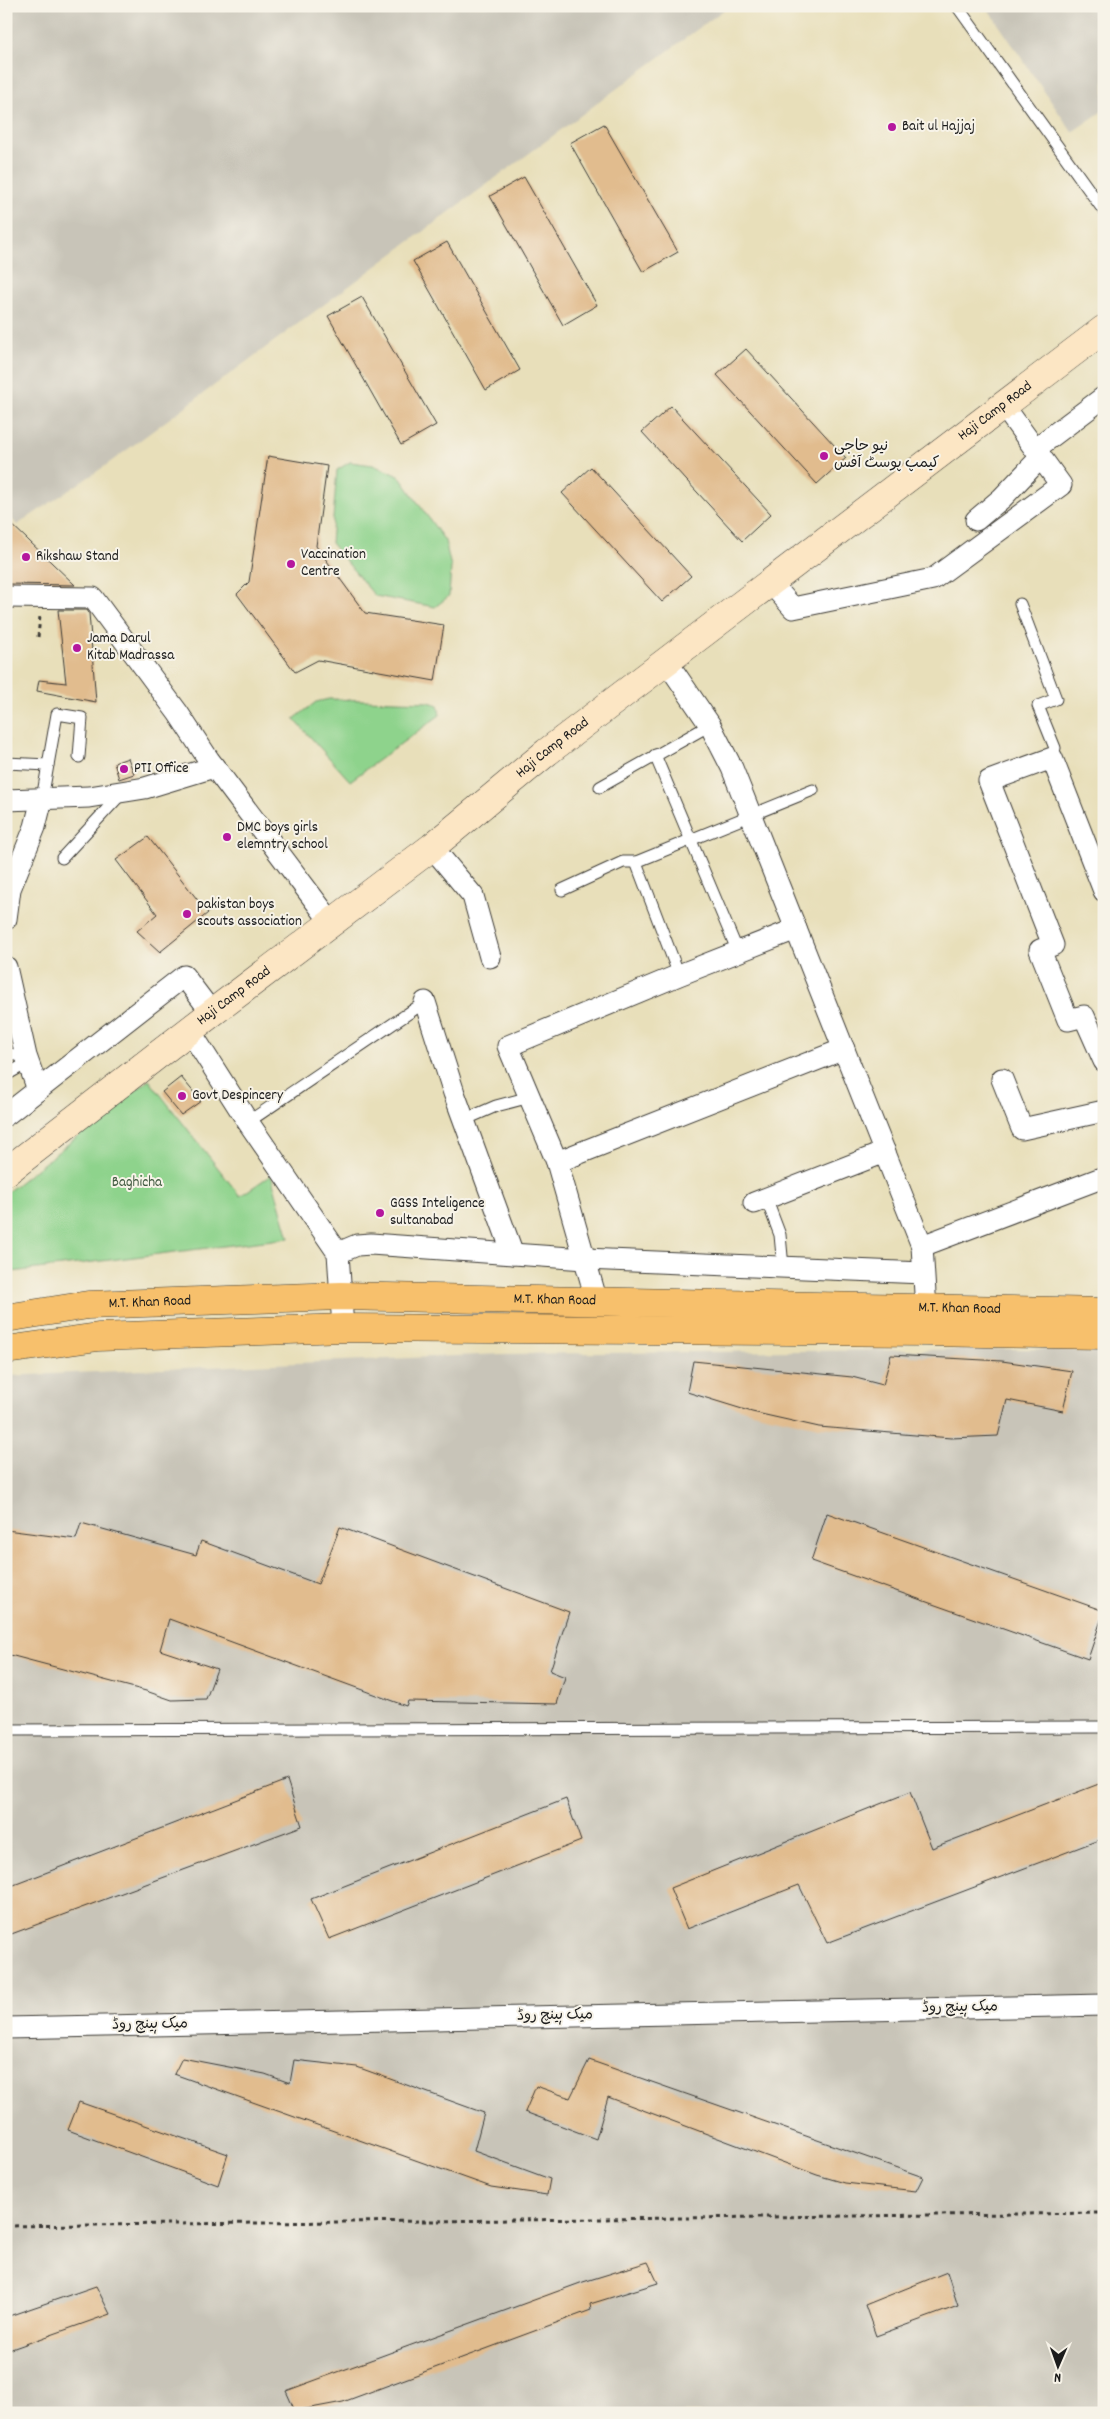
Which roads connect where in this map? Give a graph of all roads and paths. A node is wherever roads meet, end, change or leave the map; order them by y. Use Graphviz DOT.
graph roads {
  1 [pos="957,6"];
  2 [pos="1104,211"];
  3 [pos="1104,329"];
  4 [pos="1104,397"];
  5 [pos="1003,405"];
  6 [pos="1038,453"];
  7 [pos="976,520"];
  8 [pos="770,582"];
  9 [pos="6,597"];
  10 [pos="1020,604"];
  11 [pos="667,662"];
  12 [pos="710,725"];
  13 [pos="655,755"];
  14 [pos="79,757"];
  15 [pos="1052,758"];
  16 [pos="6,763"];
  17 [pos="48,765"];
  18 [pos="214,767"];
  19 [pos="600,786"];
  20 [pos="813,790"];
  21 [pos="123,791"];
  22 [pos="42,799"];
  23 [pos="6,800"];
  24 [pos="751,817"];
  25 [pos="691,841"];
  26 [pos="432,847"];
  27 [pos="62,858"];
  28 [pos="636,862"];
  29 [pos="562,890"];
  30 [pos="1104,890"];
  31 [pos="6,919"];
  32 [pos="331,922"];
  33 [pos="796,929"];
  34 [pos="738,952"];
  35 [pos="490,957"];
  36 [pos="6,967"];
  37 [pos="679,974"];
  38 [pos="425,1002"];
  39 [pos="212,1013"];
  40 [pos="190,1032"];
  41 [pos="844,1049"];
  42 [pos="20,1057"];
  43 [pos="1104,1061"];
  44 [pos="6,1075"];
  45 [pos="1002,1079"];
  46 [pos="38,1090"];
  47 [pos="530,1097"];
  48 [pos="1104,1110"];
  49 [pos="6,1115"];
  50 [pos="464,1120"];
  51 [pos="248,1122"];
  52 [pos="885,1152"];
  53 [pos="557,1162"];
  54 [pos="6,1172"];
  55 [pos="1104,1177"];
  56 [pos="760,1200"];
  57 [pos="922,1246"];
  58 [pos="338,1253"];
  59 [pos="513,1254"];
  60 [pos="584,1259"];
  61 [pos="783,1267"];
  62 [pos="924,1273"];
  63 [pos="341,1296"];
  64 [pos="596,1302"];
  65 [pos="926,1310"];
  66 [pos="1104,1312"];
  67 [pos="6,1318"];
  68 [pos="343,1328"];
  69 [pos="1104,1335"];
  70 [pos="6,1350"];
  71 [pos="1104,1727"];
  72 [pos="6,1730"];
  73 [pos="1104,2004"];
  74 [pos="6,2028"];
  75 [pos="1104,2213"];
  76 [pos="6,2226"];
  1 -- 2 [label="lane"];
  3 -- 5 [label="street, Haji Camp Road"];
  4 -- 6 [label="street"];
  5 -- 6 [label="street"];
  5 -- 8 [label="street, Haji Camp Road"];
  6 -- 7 [label="street"];
  6 -- 8 [label="street"];
  8 -- 11 [label="street, Haji Camp Road"];
  9 -- 18 [label="street"];
  10 -- 15 [label="lane"];
  11 -- 12 [label="street"];
  11 -- 26 [label="street, Haji Camp Road"];
  12 -- 13 [label="lane"];
  12 -- 24 [label="street"];
  13 -- 19 [label="lane"];
  13 -- 25 [label="lane"];
  14 -- 17 [label="lane"];
  15 -- 30 [label="street"];
  15 -- 43 [label="street"];
  16 -- 17 [label="lane"];
  17 -- 22 [label="lane"];
  18 -- 21 [label="street"];
  18 -- 32 [label="street"];
  20 -- 24 [label="lane"];
  21 -- 22 [label="street"];
  21 -- 27 [label="lane"];
  22 -- 23 [label="street"];
  22 -- 31 [label="street"];
  24 -- 25 [label="lane"];
  24 -- 33 [label="street"];
  25 -- 28 [label="lane"];
  25 -- 34 [label="lane"];
  26 -- 32 [label="street, Haji Camp Road"];
  26 -- 35 [label="street"];
  28 -- 29 [label="lane"];
  28 -- 37 [label="lane"];
  32 -- 39 [label="street, Haji Camp Road"];
  33 -- 34 [label="street"];
  33 -- 41 [label="street"];
  34 -- 37 [label="street"];
  36 -- 42 [label="street"];
  37 -- 47 [label="street"];
  38 -- 50 [label="street"];
  38 -- 51 [label="lane"];
  39 -- 40 [label="street, Haji Camp Road"];
  39 -- 46 [label="street"];
  40 -- 51 [label="street"];
  40 -- 54 [label="street, Haji Camp Road"];
  41 -- 52 [label="street"];
  41 -- 53 [label="street"];
  42 -- 44 [label="lane"];
  42 -- 46 [label="street"];
  45 -- 48 [label="street"];
  46 -- 49 [label="street"];
  47 -- 50 [label="lane"];
  47 -- 53 [label="street"];
  50 -- 59 [label="street"];
  51 -- 58 [label="street"];
  52 -- 56 [label="street"];
  52 -- 57 [label="street"];
  53 -- 60 [label="street"];
  55 -- 57 [label="street"];
  56 -- 61 [label="lane"];
  57 -- 62 [label="street"];
  58 -- 59 [label="street"];
  58 -- 63 [label="street"];
  59 -- 60 [label="street"];
  60 -- 61 [label="street"];
  60 -- 64 [label="street"];
  61 -- 62 [label="street"];
  62 -- 65 [label="street"];
  63 -- 64 [label="highway, M.T. Khan Road"];
  63 -- 67 [label="highway, M.T. Khan Road"];
  63 -- 68 [label="street"];
  64 -- 65 [label="highway, M.T. Khan Road"];
  65 -- 66 [label="highway, M.T. Khan Road"];
  68 -- 69 [label="highway, M.T. Khan Road"];
  68 -- 70 [label="highway, M.T. Khan Road"];
  71 -- 72 [label="lane"];
  73 -- 74 [label="street, میک ہینچ روڈ"];
  75 -- 76 [label="path"];
}
